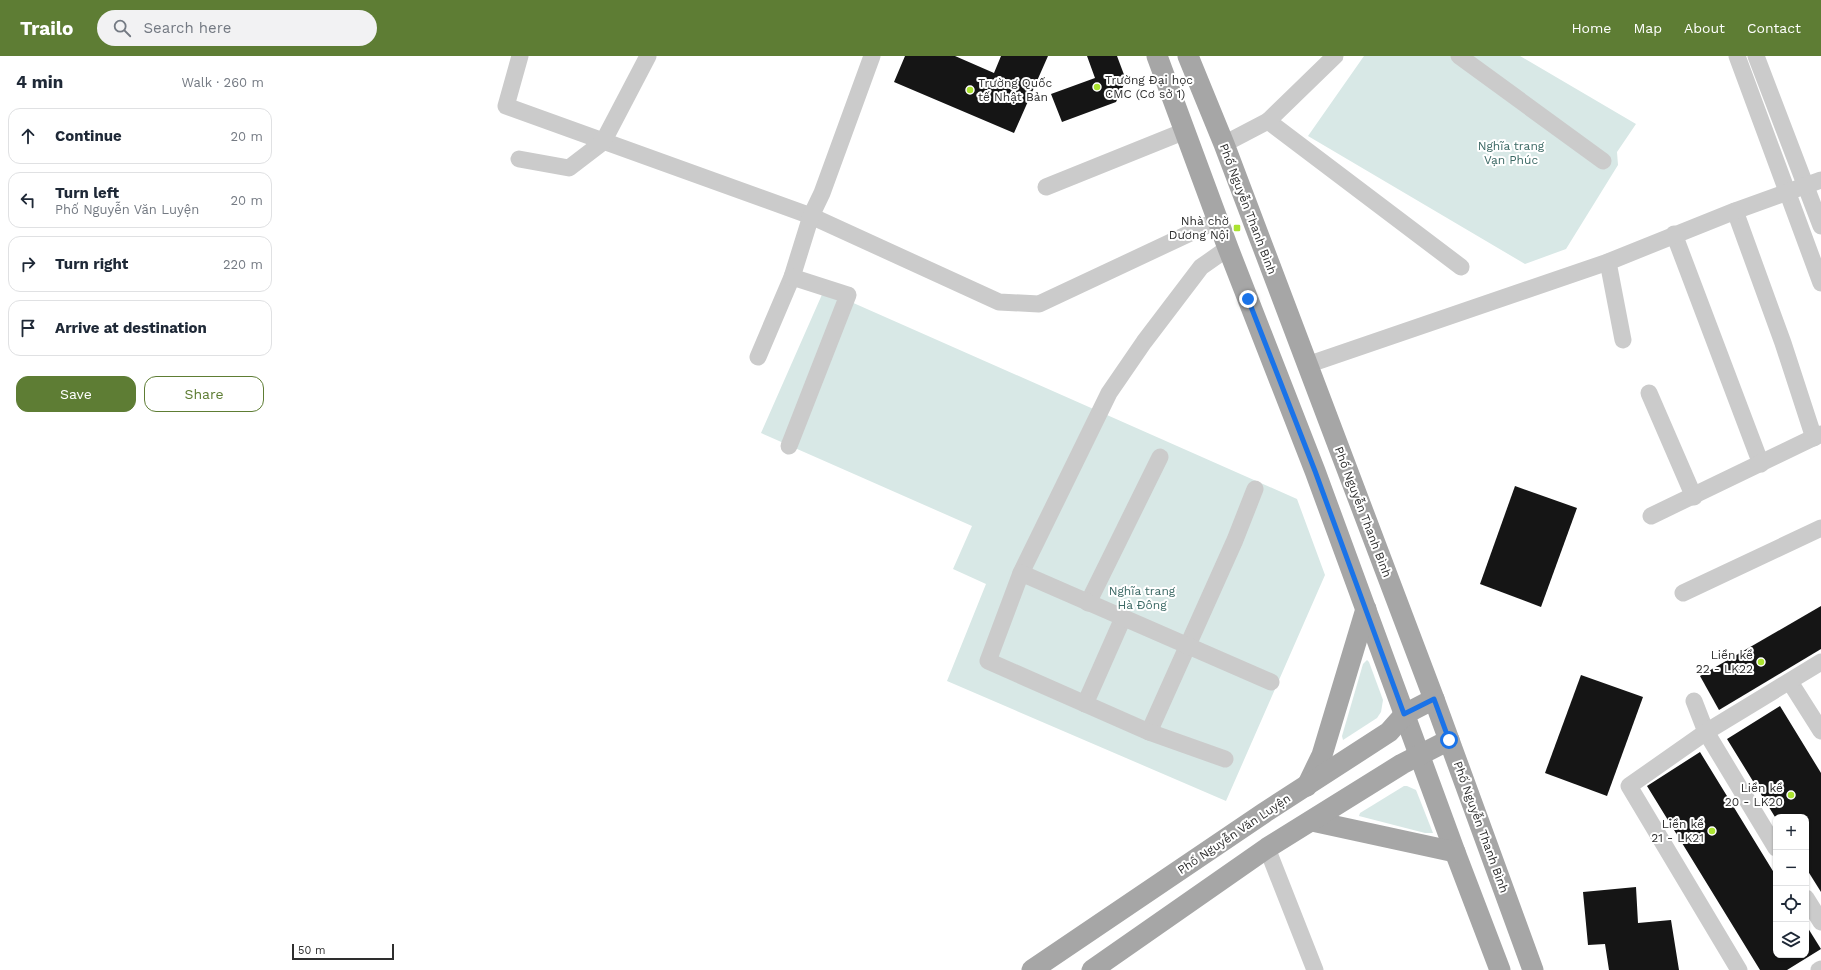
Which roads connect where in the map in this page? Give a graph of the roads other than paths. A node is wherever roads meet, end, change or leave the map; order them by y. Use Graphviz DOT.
graph roads {
  1 [pos="520,56"];
  2 [pos="648,56"];
  3 [pos="1158,56"];
  4 [pos="1188,56"];
  5 [pos="1335,56"];
  6 [pos="1459,56"];
  7 [pos="1736,56"];
  8 [pos="1756,56"];
  9 [pos="870,57"];
  10 [pos="1268,121"];
  11 [pos="1185,131"];
  12 [pos="603,142"];
  13 [pos="1224,144"];
  14 [pos="519,159"];
  15 [pos="1603,161"];
  16 [pos="1814,183"];
  17 [pos="1046,187"];
  18 [pos="1787,194"];
  19 [pos="1735,211"];
  20 [pos="811,216"];
  21 [pos="1218,220"];
  22 [pos="1821,226"];
  23 [pos="1674,234"];
  24 [pos="1228,248"];
  25 [pos="1608,262"];
  26 [pos="1462,267"];
  27 [pos="792,277"];
  28 [pos="1821,283"];
  29 [pos="1623,340"];
  30 [pos="758,357"];
  31 [pos="1307,365"];
  32 [pos="1648,393"];
  33 [pos="1817,436"];
  34 [pos="789,446"];
  35 [pos="1160,457"];
  36 [pos="1761,464"];
  37 [pos="1255,489"];
  38 [pos="1694,497"];
  39 [pos="1651,516"];
  40 [pos="1821,528"];
  41 [pos="1021,574"];
  42 [pos="1683,593"];
  43 [pos="1088,603"];
  44 [pos="1366,609"];
  45 [pos="1123,618"];
  46 [pos="1187,646"];
  47 [pos="1821,662"];
  48 [pos="1271,682"];
  49 [pos="1790,682"];
  50 [pos="1434,699"];
  51 [pos="1694,701"];
  52 [pos="1085,704"];
  53 [pos="1404,714"];
  54 [pos="1821,731"];
  55 [pos="1149,732"];
  56 [pos="1706,732"];
  57 [pos="1449,740"];
  58 [pos="1419,755"];
  59 [pos="1225,759"];
  60 [pos="1306,786"];
  61 [pos="1312,820"];
  62 [pos="1773,843"];
  63 [pos="1267,848"];
  64 [pos="1455,852"];
  65 [pos="1809,903"];
  66 [pos="1821,922"];
  67 [pos="1032,970"];
  68 [pos="1092,970"];
  69 [pos="1315,970"];
  70 [pos="1500,970"];
  71 [pos="1533,970"];
  72 [pos="1739,970"];
  1 -- 12 [label="street"];
  2 -- 12 [label="street"];
  3 -- 11 [label="main road"];
  4 -- 13 [label="main road, Phố Nguyễn Thanh Bình"];
  5 -- 10 [label="street"];
  6 -- 15 [label="street"];
  7 -- 18 [label="street"];
  8 -- 16 [label="street"];
  9 -- 20 [label="street"];
  10 -- 13 [label="street"];
  10 -- 26 [label="street"];
  11 -- 17 [label="street"];
  11 -- 21 [label="main road"];
  12 -- 14 [label="street"];
  12 -- 20 [label="street"];
  13 -- 31 [label="main road, Phố Nguyễn Thanh Bình"];
  16 -- 18 [label="street"];
  16 -- 22 [label="street"];
  18 -- 19 [label="street"];
  18 -- 28 [label="street"];
  19 -- 23 [label="street"];
  19 -- 33 [label="street"];
  20 -- 21 [label="street"];
  20 -- 27 [label="street"];
  21 -- 24 [label="main road"];
  23 -- 25 [label="street"];
  23 -- 36 [label="street"];
  24 -- 41 [label="street"];
  24 -- 44 [label="main road"];
  25 -- 29 [label="street"];
  25 -- 31 [label="street"];
  27 -- 30 [label="street"];
  27 -- 34 [label="street"];
  31 -- 50 [label="main road, Phố Nguyễn Thanh Bình"];
  32 -- 38 [label="street"];
  33 -- 36 [label="street"];
  35 -- 43 [label="street"];
  36 -- 38 [label="street"];
  37 -- 46 [label="street"];
  38 -- 39 [label="street"];
  40 -- 42 [label="street"];
  41 -- 43 [label="street"];
  41 -- 52 [label="street"];
  43 -- 45 [label="street"];
  44 -- 53 [label="main road"];
  44 -- 60 [label="main road"];
  45 -- 46 [label="street"];
  45 -- 52 [label="street"];
  46 -- 48 [label="street"];
  46 -- 55 [label="street"];
  47 -- 49 [label="street"];
  49 -- 54 [label="street"];
  49 -- 56 [label="street"];
  50 -- 53 [label="main road, Phố Nguyễn Văn Luyện"];
  50 -- 57 [label="main road, Phố Nguyễn Thanh Bình"];
  51 -- 56 [label="street"];
  52 -- 55 [label="street"];
  53 -- 58 [label="main road"];
  53 -- 60 [label="main road, Phố Nguyễn Văn Luyện"];
  55 -- 59 [label="street"];
  56 -- 62 [label="street"];
  56 -- 72 [label="street"];
  57 -- 58 [label="main road"];
  57 -- 71 [label="main road, Phố Nguyễn Thanh Bình"];
  58 -- 61 [label="main road"];
  58 -- 64 [label="main road"];
  60 -- 67 [label="main road, Phố Nguyễn Văn Luyện"];
  61 -- 63 [label="main road"];
  61 -- 64 [label="main road"];
  63 -- 68 [label="main road"];
  63 -- 69 [label="street"];
  64 -- 70 [label="main road"];
  65 -- 66 [label="street"];
}
